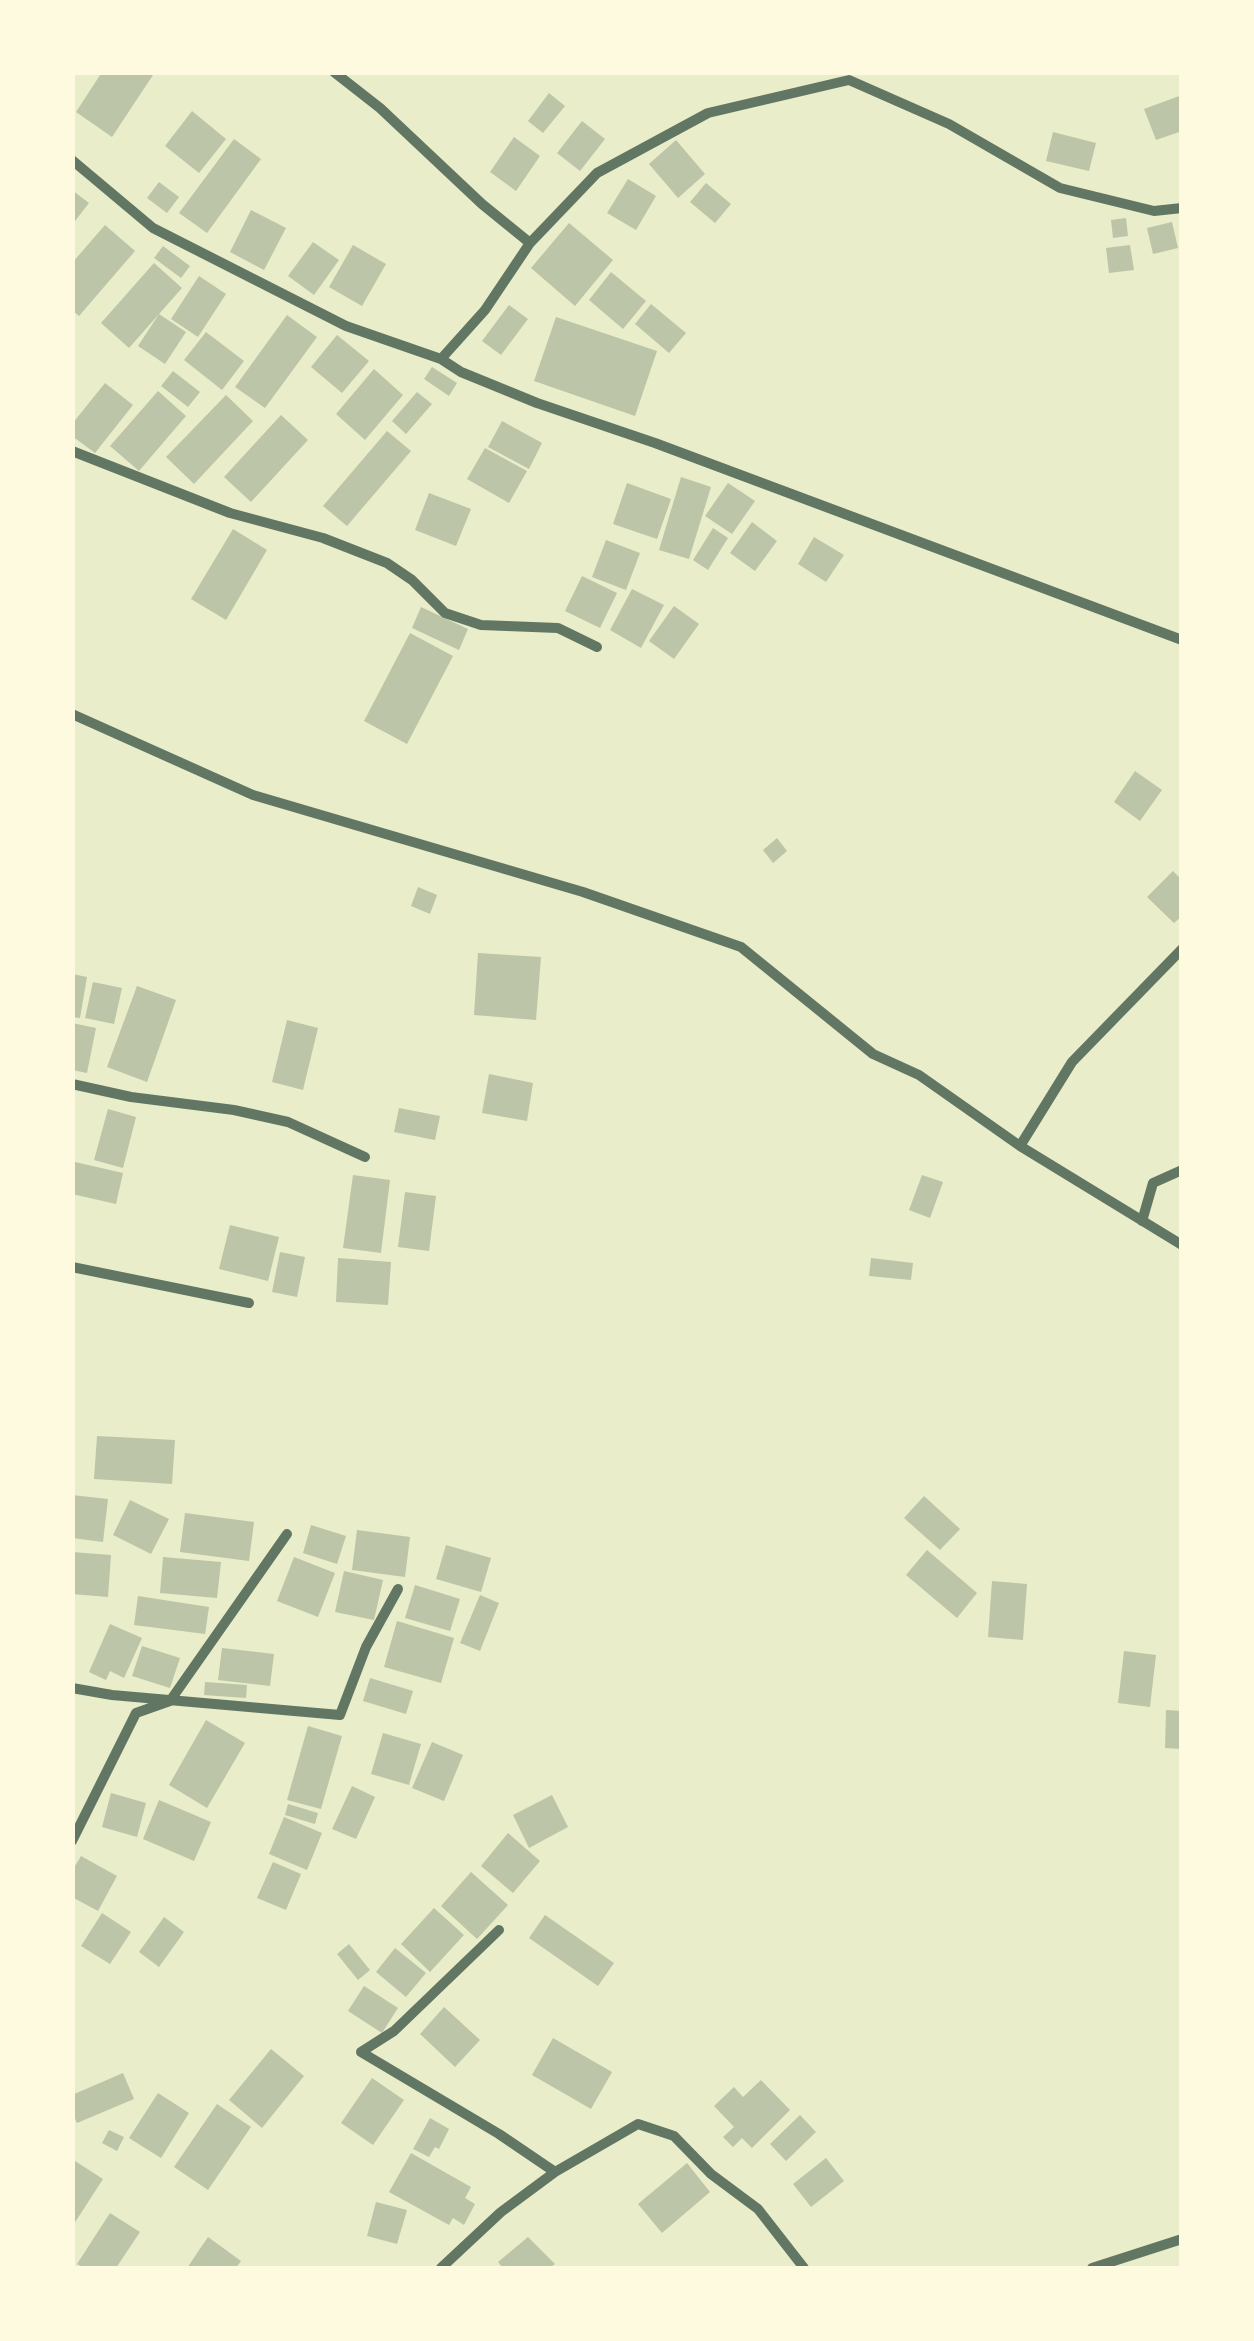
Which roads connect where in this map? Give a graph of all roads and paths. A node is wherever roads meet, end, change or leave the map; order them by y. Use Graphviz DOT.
graph roads {
  1 [pos="334,72"];
  2 [pos="72,160"];
  3 [pos="1182,208"];
  4 [pos="530,243"];
  5 [pos="441,359"];
  6 [pos="72,452"];
  7 [pos="1182,640"];
  8 [pos="597,647"];
  9 [pos="73,717"];
  10 [pos="1182,949"];
  11 [pos="72,1084"];
  12 [pos="1020,1146"];
  13 [pos="365,1157"];
  14 [pos="1182,1170"];
  15 [pos="1142,1221"];
  16 [pos="1182,1245"];
  17 [pos="72,1267"];
  18 [pos="249,1303"];
  19 [pos="288,1534"];
  20 [pos="398,1589"];
  21 [pos="72,1688"];
  22 [pos="170,1700"];
  23 [pos="72,1841"];
  24 [pos="500,1930"];
  25 [pos="555,2172"];
  26 [pos="1182,2239"];
  27 [pos="441,2268"];
  28 [pos="804,2268"];
  29 [pos="1092,2268"];
  1 -- 4 [label="street"];
  2 -- 5 [label="street"];
  3 -- 4 [label="street"];
  4 -- 5 [label="street"];
  5 -- 7 [label="street"];
  6 -- 8 [label="street"];
  9 -- 12 [label="street"];
  10 -- 12 [label="street"];
  11 -- 13 [label="street"];
  12 -- 15 [label="street"];
  14 -- 15 [label="street"];
  15 -- 16 [label="street"];
  17 -- 18 [label="street"];
  19 -- 22 [label="street"];
  20 -- 22 [label="street"];
  21 -- 22 [label="street"];
  22 -- 23 [label="street"];
  24 -- 25 [label="street"];
  25 -- 27 [label="street"];
  25 -- 28 [label="street"];
  26 -- 29 [label="street"];
}
